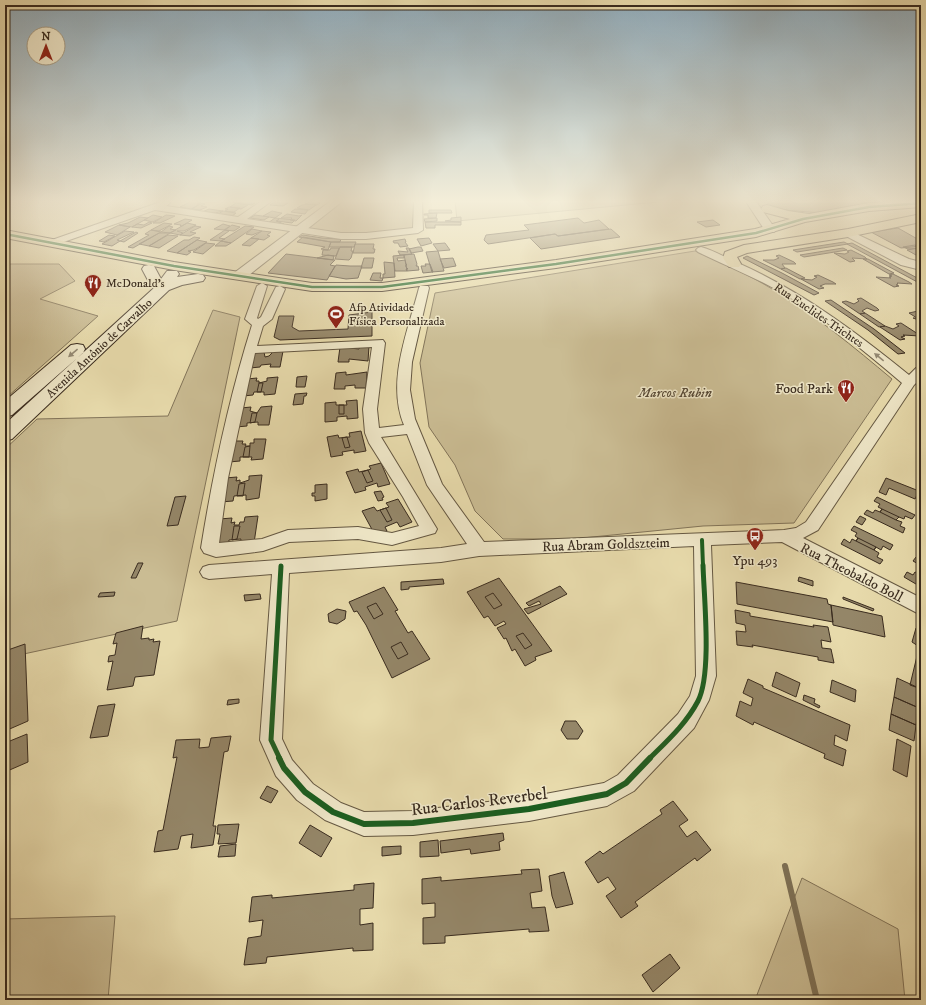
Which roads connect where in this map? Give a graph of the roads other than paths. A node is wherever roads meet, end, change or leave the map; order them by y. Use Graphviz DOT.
graph roads {
  1 [pos="28,247"];
  2 [pos="69,247"];
  3 [pos="278,247"];
  4 [pos="665,247"];
  5 [pos="692,247"];
  6 [pos="758,247"];
  7 [pos="878,247"];
  8 [pos="744,249"];
  9 [pos="701,250"];
  10 [pos="734,264"];
  11 [pos="921,265"];
  12 [pos="173,270"];
  13 [pos="199,274"];
  14 [pos="239,276"];
  15 [pos="156,280"];
  16 [pos="424,288"];
  17 [pos="260,293"];
  18 [pos="278,294"];
  19 [pos="258,324"];
  20 [pos="250,350"];
  21 [pos="921,371"];
  22 [pos="909,382"];
  23 [pos="12,419"];
  24 [pos="410,424"];
  25 [pos="371,428"];
  26 [pos="784,536"];
  27 [pos="702,540"];
  28 [pos="479,549"];
  29 [pos="281,566"];
  30 [pos="209,572"];
  31 [pos="921,607"];
  1 -- 15 [label="main road"];
  2 -- 12 [label="main road"];
  3 -- 14 [label="street"];
  4 -- 14 [label="main road"];
  5 -- 9 [label="main road"];
  6 -- 8 [label="main road"];
  7 -- 11 [label="street"];
  8 -- 9 [label="main road"];
  8 -- 10 [label="main road"];
  9 -- 10 [label="street, Rua Euclides Trichtes"];
  9 -- 16 [label="main road"];
  22 -- 10 [label="street, Rua Euclides Trichtes, one-way"];
  12 -- 13 [label="main road"];
  12 -- 15 [label="main road, Avenida Antônio de Carvalho"];
  12 -- 15 [label="main road"];
  13 -- 14 [label="main road"];
  13 -- 15 [label="main road"];
  13 -- 17 [label="main road"];
  15 -- 23 [label="main road, Avenida Antônio de Carvalho, one-way"];
  15 -- 23 [label="main road, Avenida Antônio de Carvalho"];
  16 -- 18 [label="main road"];
  16 -- 24 [label="street"];
  17 -- 18 [label="main road"];
  17 -- 19 [label="street"];
  18 -- 19 [label="street"];
  19 -- 20 [label="street"];
  20 -- 25 [label="street"];
  20 -- 25 [label="street"];
  21 -- 22 [label="street, Rua Abram Goldszteim"];
  22 -- 26 [label="street, Rua Abram Goldszteim"];
  24 -- 25 [label="street"];
  24 -- 28 [label="street"];
  26 -- 27 [label="street, Rua Abram Goldszteim"];
  26 -- 31 [label="street, Rua Theobaldo Boll"];
  27 -- 28 [label="street, Rua Abram Goldszteim"];
  27 -- 29 [label="street, Rua Carlos Reverbel"];
  28 -- 29 [label="street, Rua Abram Goldszteim"];
  29 -- 30 [label="street, Rua Abram Goldszteim"];
}
